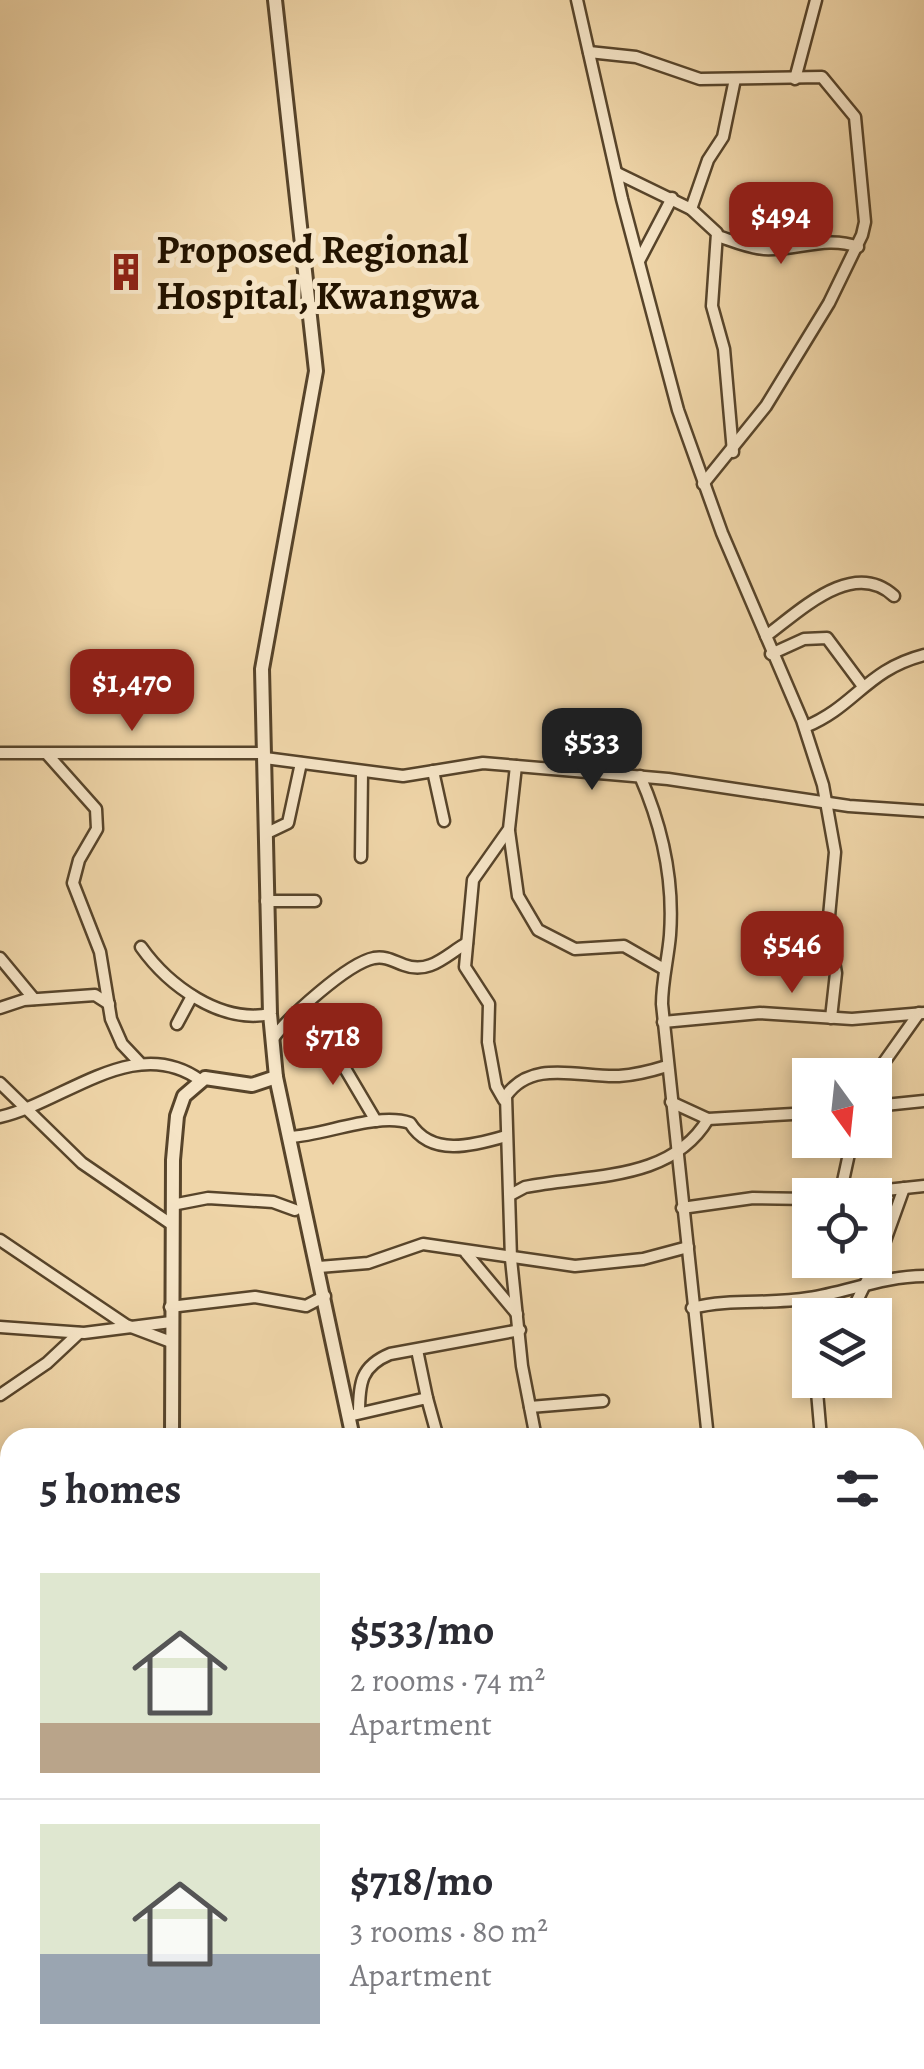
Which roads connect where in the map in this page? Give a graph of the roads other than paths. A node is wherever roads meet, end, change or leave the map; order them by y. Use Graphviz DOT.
graph roads {
  1 [pos="275,0"];
  2 [pos="577,0"];
  3 [pos="816,0"];
  4 [pos="589,52"];
  5 [pos="736,79"];
  6 [pos="796,79"];
  7 [pos="616,172"];
  8 [pos="672,198"];
  9 [pos="691,209"];
  10 [pos="718,236"];
  11 [pos="858,247"];
  12 [pos="639,262"];
  13 [pos="733,452"];
  14 [pos="704,484"];
  15 [pos="894,596"];
  16 [pos="766,636"];
  17 [pos="771,654"];
  18 [pos="924,656"];
  19 [pos="862,685"];
  20 [pos="805,728"];
  21 [pos="0,753"];
  22 [pos="47,754"];
  23 [pos="265,756"];
  24 [pos="301,763"];
  25 [pos="516,766"];
  26 [pos="434,771"];
  27 [pos="362,772"];
  28 [pos="640,776"];
  29 [pos="826,802"];
  30 [pos="924,811"];
  31 [pos="444,821"];
  32 [pos="508,829"];
  33 [pos="265,834"];
  34 [pos="360,857"];
  35 [pos="266,901"];
  36 [pos="315,902"];
  37 [pos="467,943"];
  38 [pos="141,947"];
  39 [pos="0,958"];
  40 [pos="664,969"];
  41 [pos="101,993"];
  42 [pos="192,996"];
  43 [pos="34,998"];
  44 [pos="0,1008"];
  45 [pos="922,1013"];
  46 [pos="270,1014"];
  47 [pos="832,1018"];
  48 [pos="663,1022"];
  49 [pos="176,1024"];
  50 [pos="327,1038"];
  51 [pos="272,1040"];
  52 [pos="888,1058"];
  53 [pos="140,1062"];
  54 [pos="667,1066"];
  55 [pos="276,1077"];
  56 [pos="200,1080"];
  57 [pos="0,1083"];
  58 [pos="504,1100"];
  59 [pos="924,1101"];
  60 [pos="671,1102"];
  61 [pos="892,1104"];
  62 [pos="24,1112"];
  63 [pos="792,1114"];
  64 [pos="0,1117"];
  65 [pos="708,1119"];
  66 [pos="376,1121"];
  67 [pos="506,1136"];
  68 [pos="290,1138"];
  69 [pos="676,1156"];
  70 [pos="924,1186"];
  71 [pos="904,1188"];
  72 [pos="892,1189"];
  73 [pos="510,1195"];
  74 [pos="792,1199"];
  75 [pos="172,1205"];
  76 [pos="682,1208"];
  77 [pos="295,1210"];
  78 [pos="171,1224"];
  79 [pos="0,1240"];
  80 [pos="688,1247"];
  81 [pos="466,1254"];
  82 [pos="511,1259"];
  83 [pos="319,1267"];
  84 [pos="924,1276"];
  85 [pos="862,1286"];
  86 [pos="324,1296"];
  87 [pos="857,1298"];
  88 [pos="170,1307"];
  89 [pos="692,1308"];
  90 [pos="518,1315"];
  91 [pos="171,1322"];
  92 [pos="0,1327"];
  93 [pos="132,1328"];
  94 [pos="520,1330"];
  95 [pos="79,1332"];
  96 [pos="171,1342"];
  97 [pos="417,1350"];
  98 [pos="0,1394"];
  99 [pos="427,1398"];
  100 [pos="818,1398"];
  101 [pos="603,1400"];
  102 [pos="530,1407"];
  103 [pos="353,1415"];
  104 [pos="172,1428"];
  105 [pos="354,1428"];
  106 [pos="435,1428"];
  107 [pos="534,1428"];
  108 [pos="707,1428"];
  109 [pos="820,1428"];
  1 -- 23 [label="street"];
  2 -- 4 [label="street"];
  3 -- 6 [label="street"];
  4 -- 5 [label="street"];
  4 -- 7 [label="street"];
  5 -- 6 [label="street"];
  5 -- 9 [label="street"];
  6 -- 11 [label="street"];
  7 -- 8 [label="street"];
  7 -- 12 [label="street"];
  8 -- 9 [label="street"];
  8 -- 12 [label="street"];
  9 -- 10 [label="street"];
  10 -- 11 [label="street"];
  10 -- 13 [label="street"];
  11 -- 13 [label="street"];
  12 -- 14 [label="street"];
  13 -- 14 [label="street"];
  14 -- 16 [label="street"];
  15 -- 16 [label="street"];
  16 -- 17 [label="street"];
  17 -- 19 [label="street"];
  17 -- 20 [label="street"];
  18 -- 19 [label="street"];
  19 -- 20 [label="street"];
  20 -- 29 [label="street"];
  21 -- 22 [label="street"];
  22 -- 23 [label="street"];
  22 -- 41 [label="street"];
  23 -- 24 [label="street"];
  23 -- 33 [label="street"];
  24 -- 27 [label="street"];
  24 -- 33 [label="street"];
  25 -- 26 [label="street"];
  25 -- 28 [label="street"];
  25 -- 32 [label="street"];
  26 -- 27 [label="street"];
  26 -- 31 [label="street"];
  27 -- 34 [label="street"];
  28 -- 29 [label="street"];
  28 -- 40 [label="street"];
  29 -- 30 [label="street"];
  29 -- 47 [label="street"];
  32 -- 37 [label="street"];
  32 -- 40 [label="street"];
  33 -- 35 [label="street"];
  35 -- 36 [label="street"];
  35 -- 46 [label="street"];
  37 -- 51 [label="street"];
  37 -- 58 [label="street"];
  38 -- 42 [label="street"];
  39 -- 43 [label="street"];
  40 -- 48 [label="street"];
  41 -- 43 [label="street"];
  41 -- 53 [label="street"];
  42 -- 46 [label="street"];
  42 -- 49 [label="street"];
  43 -- 44 [label="street"];
  45 -- 47 [label="street"];
  45 -- 52 [label="street"];
  46 -- 51 [label="street"];
  47 -- 48 [label="street"];
  48 -- 54 [label="street"];
  50 -- 66 [label="street"];
  51 -- 55 [label="street"];
  53 -- 56 [label="street"];
  53 -- 62 [label="street"];
  54 -- 58 [label="street"];
  54 -- 60 [label="street"];
  55 -- 56 [label="street"];
  55 -- 68 [label="street"];
  56 -- 75 [label="street"];
  57 -- 62 [label="street"];
  58 -- 67 [label="street"];
  59 -- 61 [label="street"];
  60 -- 65 [label="street"];
  60 -- 69 [label="street"];
  62 -- 64 [label="street"];
  62 -- 78 [label="street"];
  63 -- 65 [label="street"];
  65 -- 69 [label="street"];
  66 -- 67 [label="street"];
  66 -- 68 [label="street"];
  67 -- 73 [label="street"];
  68 -- 83 [label="street"];
  69 -- 73 [label="street"];
  69 -- 76 [label="street"];
  70 -- 71 [label="street"];
  71 -- 72 [label="street"];
  71 -- 85 [label="street"];
  73 -- 82 [label="street"];
  74 -- 76 [label="street"];
  75 -- 77 [label="street"];
  75 -- 78 [label="street"];
  76 -- 80 [label="street"];
  78 -- 88 [label="street"];
  79 -- 93 [label="street"];
  80 -- 82 [label="street"];
  80 -- 89 [label="street"];
  81 -- 82 [label="street"];
  81 -- 83 [label="street"];
  81 -- 90 [label="street"];
  82 -- 90 [label="street"];
  83 -- 86 [label="street"];
  84 -- 85 [label="street"];
  85 -- 87 [label="street"];
  85 -- 89 [label="street"];
  86 -- 88 [label="street"];
  86 -- 103 [label="street"];
  88 -- 91 [label="street"];
  89 -- 108 [label="street"];
  90 -- 94 [label="street"];
  91 -- 93 [label="street"];
  91 -- 96 [label="street"];
  92 -- 95 [label="street"];
  93 -- 95 [label="street"];
  93 -- 96 [label="street"];
  94 -- 97 [label="street"];
  94 -- 102 [label="street"];
  95 -- 98 [label="street"];
  96 -- 104 [label="street"];
  97 -- 99 [label="street"];
  97 -- 103 [label="street"];
  99 -- 103 [label="street"];
  99 -- 106 [label="street"];
  100 -- 109 [label="street"];
  101 -- 102 [label="street"];
  102 -- 107 [label="street"];
  103 -- 105 [label="street"];
}
